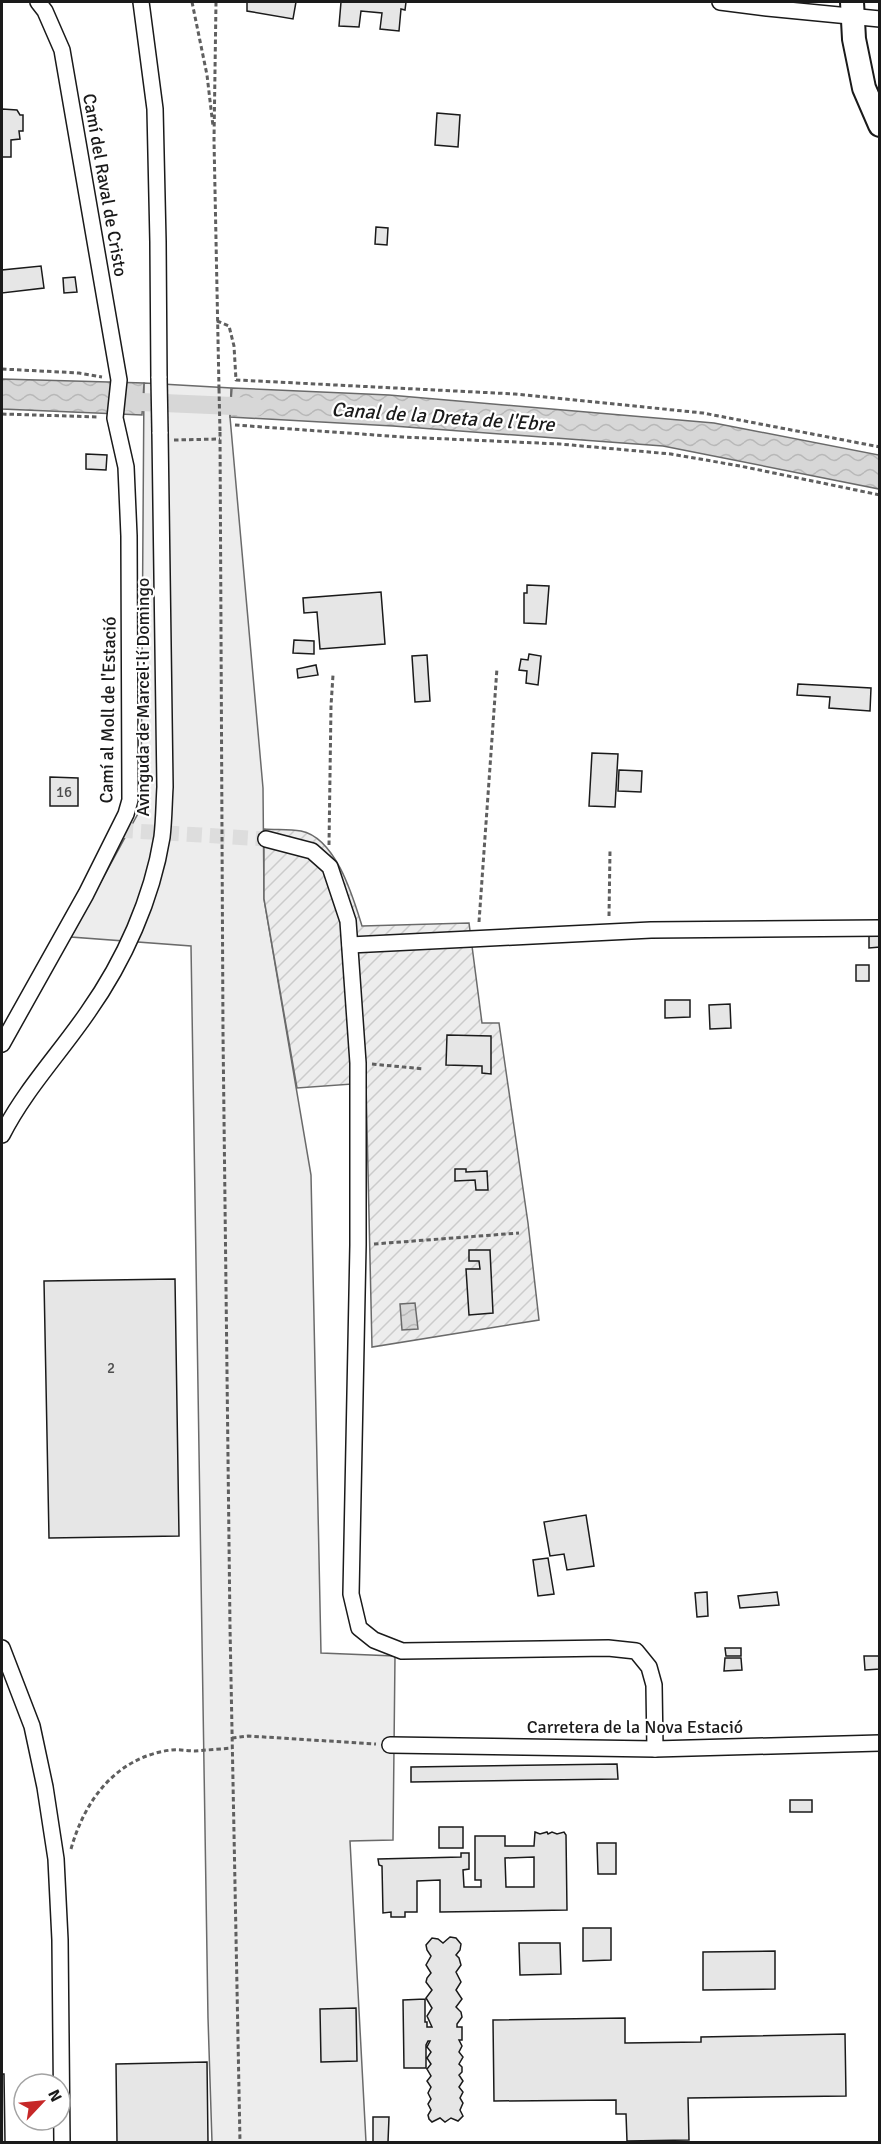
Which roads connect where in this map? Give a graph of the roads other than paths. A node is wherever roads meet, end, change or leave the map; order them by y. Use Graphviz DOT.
graph roads {
  1 [pos="38,2"];
  2 [pos="141,2"];
  3 [pos="720,2"];
  4 [pos="853,9"];
  5 [pos="879,18"];
  6 [pos="879,125"];
  7 [pos="116,418"];
  8 [pos="266,839"];
  9 [pos="879,928"];
  10 [pos="350,945"];
  11 [pos="2,1044"];
  12 [pos="2,1135"];
  13 [pos="2,1648"];
  14 [pos="879,1743"];
  15 [pos="390,1745"];
  16 [pos="655,1749"];
  17 [pos="62,2142"];
  1 -- 7 [label="street, Camí del Raval de Cristo"];
  2 -- 12 [label="street, Avinguda de Marcel·lí Domingo, bridge"];
  3 -- 4 [label="street"];
  4 -- 5 [label="street"];
  4 -- 6 [label="street"];
  7 -- 11 [label="street, Camí al Moll de l'Estació"];
  8 -- 10 [label="street"];
  9 -- 10 [label="street"];
  10 -- 16 [label="street"];
  13 -- 17 [label="street"];
  14 -- 16 [label="street, Carretera de la Nova Estació"];
  15 -- 16 [label="street, Carretera de la Nova Estació"];
}
